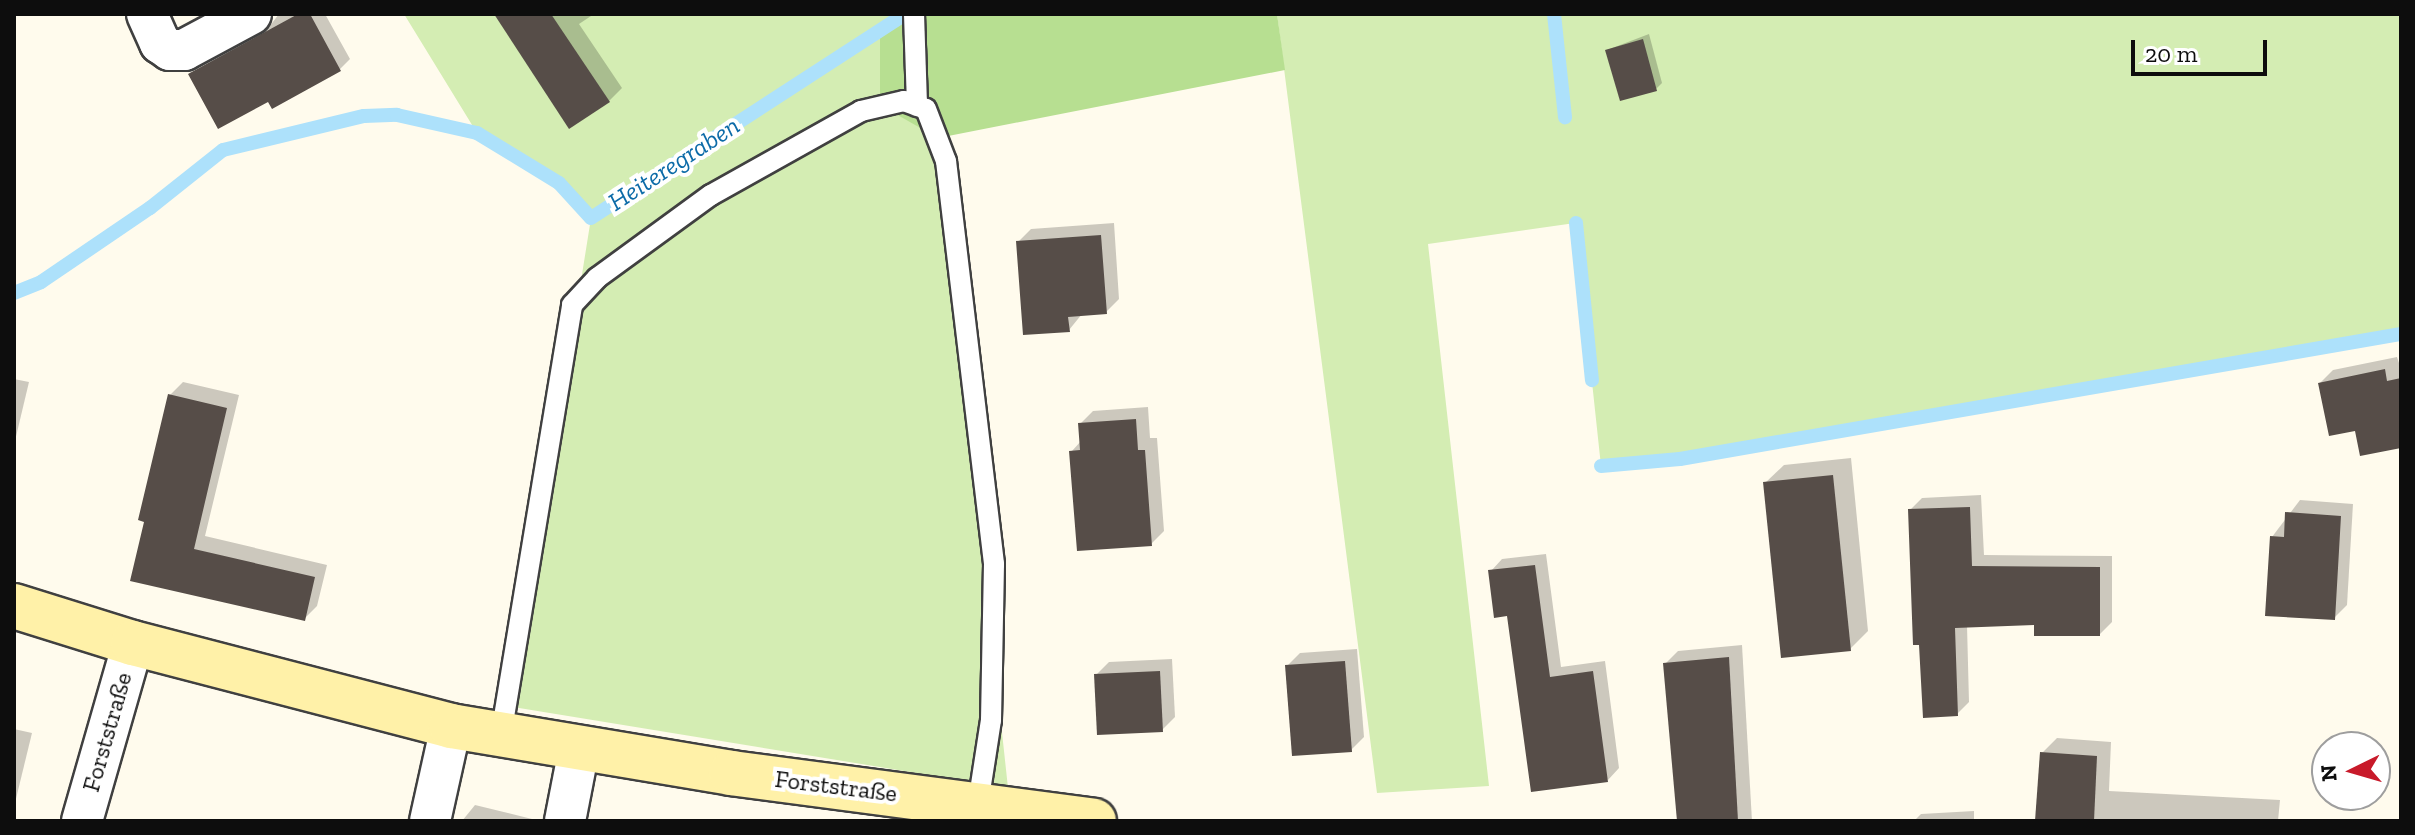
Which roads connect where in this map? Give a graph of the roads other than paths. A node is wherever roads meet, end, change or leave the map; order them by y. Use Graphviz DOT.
graph roads {
  1 [pos="147,14"];
  2 [pos="251,14"];
  3 [pos="914,14"];
  4 [pos="917,106"];
  5 [pos="14,606"];
  6 [pos="133,643"];
  7 [pos="451,726"];
  8 [pos="501,735"];
  9 [pos="579,749"];
  10 [pos="978,804"];
  11 [pos="934,809"];
  12 [pos="82,821"];
  13 [pos="430,821"];
  14 [pos="565,821"];
  15 [pos="1094,821"];
  1 -- 2 [label="street"];
  3 -- 4 [label="lane"];
  4 -- 8 [label="lane"];
  4 -- 10 [label="lane"];
  5 -- 6 [label="street, Forststraße"];
  6 -- 7 [label="street, Forststraße"];
  6 -- 12 [label="street, Forststraße"];
  7 -- 8 [label="street, Forststraße"];
  7 -- 13 [label="street"];
  8 -- 9 [label="street, Forststraße"];
  9 -- 11 [label="street, Forststraße"];
  9 -- 14 [label="street"];
  10 -- 11 [label="street, Forststraße"];
  10 -- 15 [label="street, Forststraße"];
}
